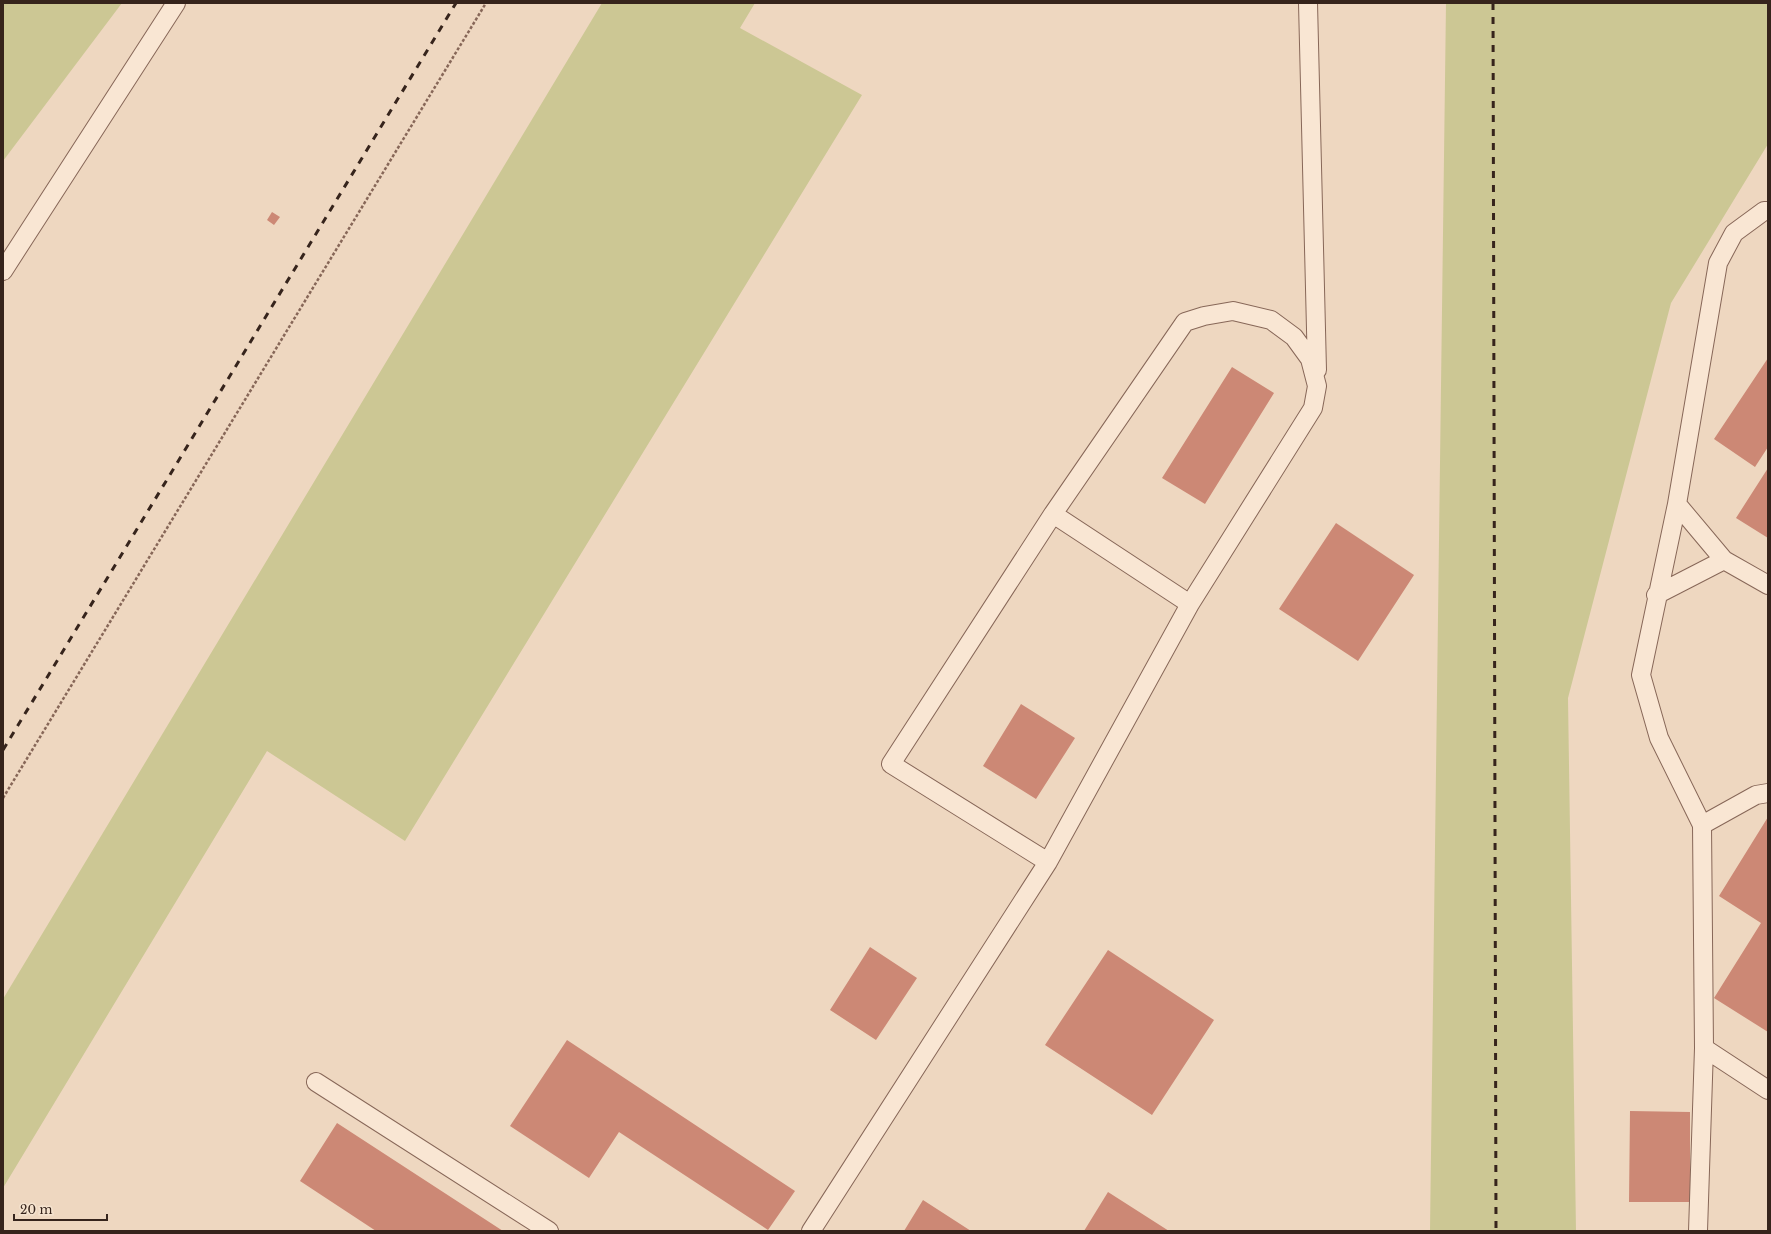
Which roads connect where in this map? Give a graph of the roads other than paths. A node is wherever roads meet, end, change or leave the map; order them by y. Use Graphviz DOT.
graph roads {
  1 [pos="176,3"];
  2 [pos="1308,3"];
  3 [pos="1768,211"];
  4 [pos="3,271"];
  5 [pos="1317,386"];
  6 [pos="1677,504"];
  7 [pos="1053,514"];
  8 [pos="1724,560"];
  9 [pos="1768,585"];
  10 [pos="1656,595"];
  11 [pos="1190,604"];
  12 [pos="1768,793"];
  13 [pos="1702,825"];
  14 [pos="1048,862"];
  15 [pos="1704,1048"];
  16 [pos="316,1082"];
  17 [pos="1768,1090"];
  18 [pos="549,1231"];
  19 [pos="811,1231"];
  20 [pos="1698,1231"];
  1 -- 4 [label="lane"];
  2 -- 5 [label="lane"];
  3 -- 6 [label="lane"];
  5 -- 7 [label="lane"];
  5 -- 11 [label="lane"];
  6 -- 8 [label="lane"];
  6 -- 10 [label="lane"];
  7 -- 11 [label="lane"];
  7 -- 14 [label="lane"];
  8 -- 9 [label="lane"];
  8 -- 10 [label="lane"];
  10 -- 13 [label="lane"];
  11 -- 14 [label="lane"];
  12 -- 13 [label="lane"];
  13 -- 15 [label="lane"];
  14 -- 19 [label="lane"];
  15 -- 17 [label="lane"];
  15 -- 20 [label="lane"];
  16 -- 18 [label="lane"];
}
